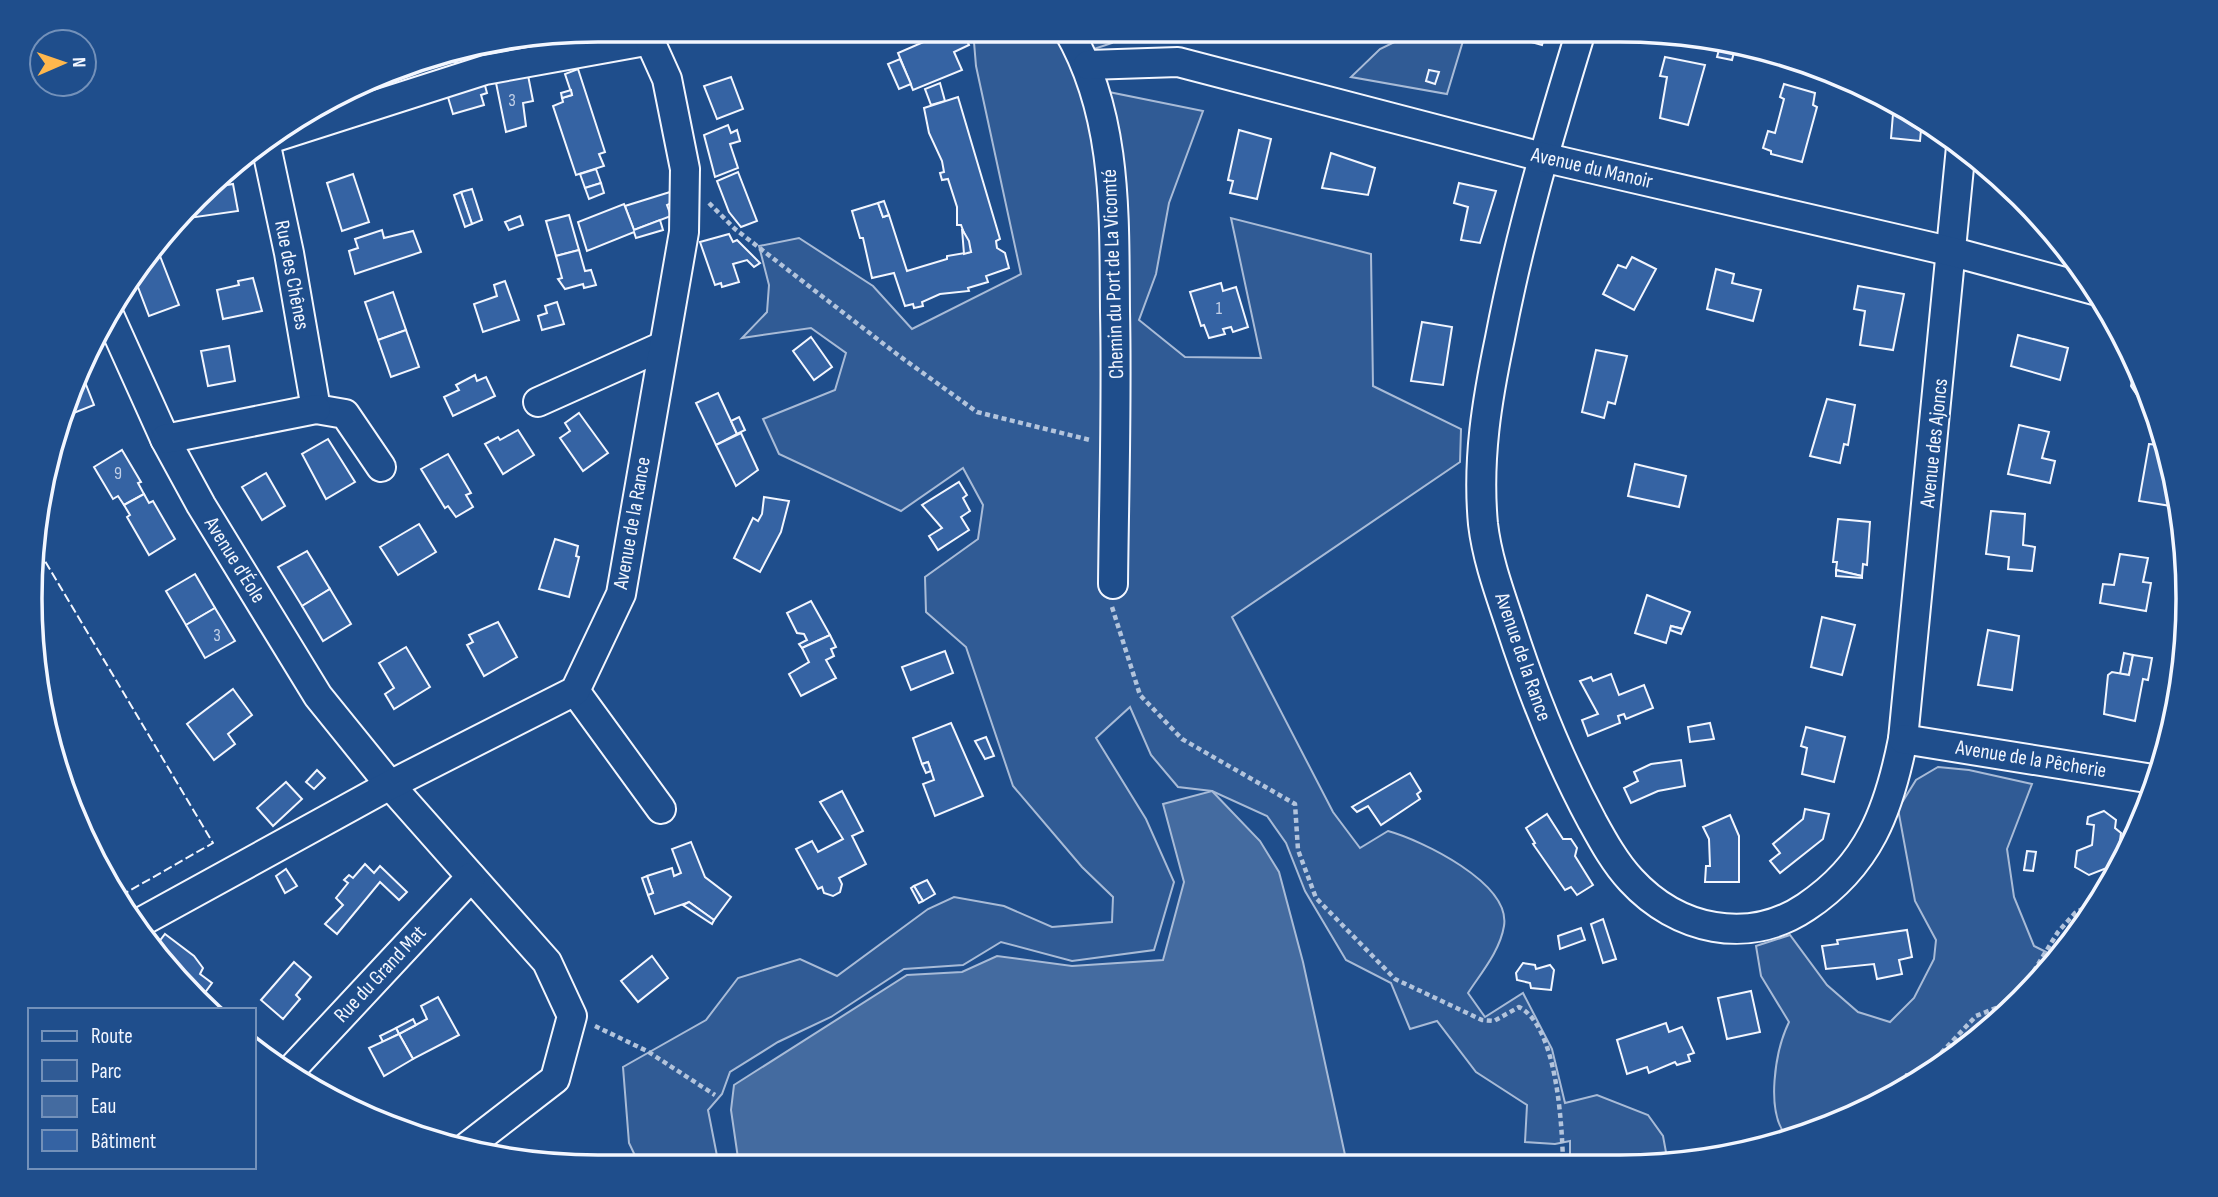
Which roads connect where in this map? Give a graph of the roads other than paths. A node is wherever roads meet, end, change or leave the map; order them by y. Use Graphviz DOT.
graph roads {
  1 [pos="615,42"];
  2 [pos="651,42"];
  3 [pos="1075,42"];
  4 [pos="1578,42"];
  5 [pos="1088,65"];
  6 [pos="299,130"];
  7 [pos="267,152"];
  8 [pos="1542,157"];
  9 [pos="1960,159"];
  10 [pos="1953,252"];
  11 [pos="2080,286"];
  12 [pos="114,326"];
  13 [pos="663,346"];
  14 [pos="538,402"];
  15 [pos="316,409"];
  16 [pos="164,439"];
  17 [pos="381,467"];
  18 [pos="1113,584"];
  19 [pos="575,691"];
  20 [pos="1903,739"];
  21 [pos="2146,778"];
  22 [pos="390,785"];
  23 [pos="661,809"];
  24 [pos="471,877"];
  25 [pos="145,920"];
  26 [pos="295,1065"];
  27 [pos="475,1141"];
  1 -- 6 [label="street"];
  2 -- 13 [label="street, Avenue de la Rance"];
  3 -- 5 [label="street, Chemin du Port de La Vicomté"];
  4 -- 8 [label="street, Avenue de la Rance"];
  5 -- 8 [label="street, Avenue du Manoir"];
  5 -- 18 [label="street, Chemin du Port de La Vicomté"];
  7 -- 15 [label="street, Rue des Chênes"];
  8 -- 10 [label="street, Avenue du Manoir"];
  8 -- 20 [label="street, Avenue de la Rance"];
  9 -- 10 [label="street, Avenue des Ajoncs"];
  10 -- 11 [label="street, Avenue du Manoir"];
  10 -- 20 [label="street, Avenue des Ajoncs"];
  12 -- 16 [label="street, Avenue d'Éole"];
  13 -- 14 [label="street"];
  13 -- 19 [label="street, Avenue de la Rance"];
  15 -- 16 [label="street"];
  15 -- 17 [label="street"];
  16 -- 22 [label="street, Avenue d'Éole"];
  19 -- 22 [label="street"];
  19 -- 23 [label="street"];
  20 -- 21 [label="street, Avenue de la Pêcherie"];
  22 -- 24 [label="street"];
  22 -- 25 [label="street"];
  24 -- 26 [label="street, Rue du Grand Mat"];
  24 -- 27 [label="street"];
}
